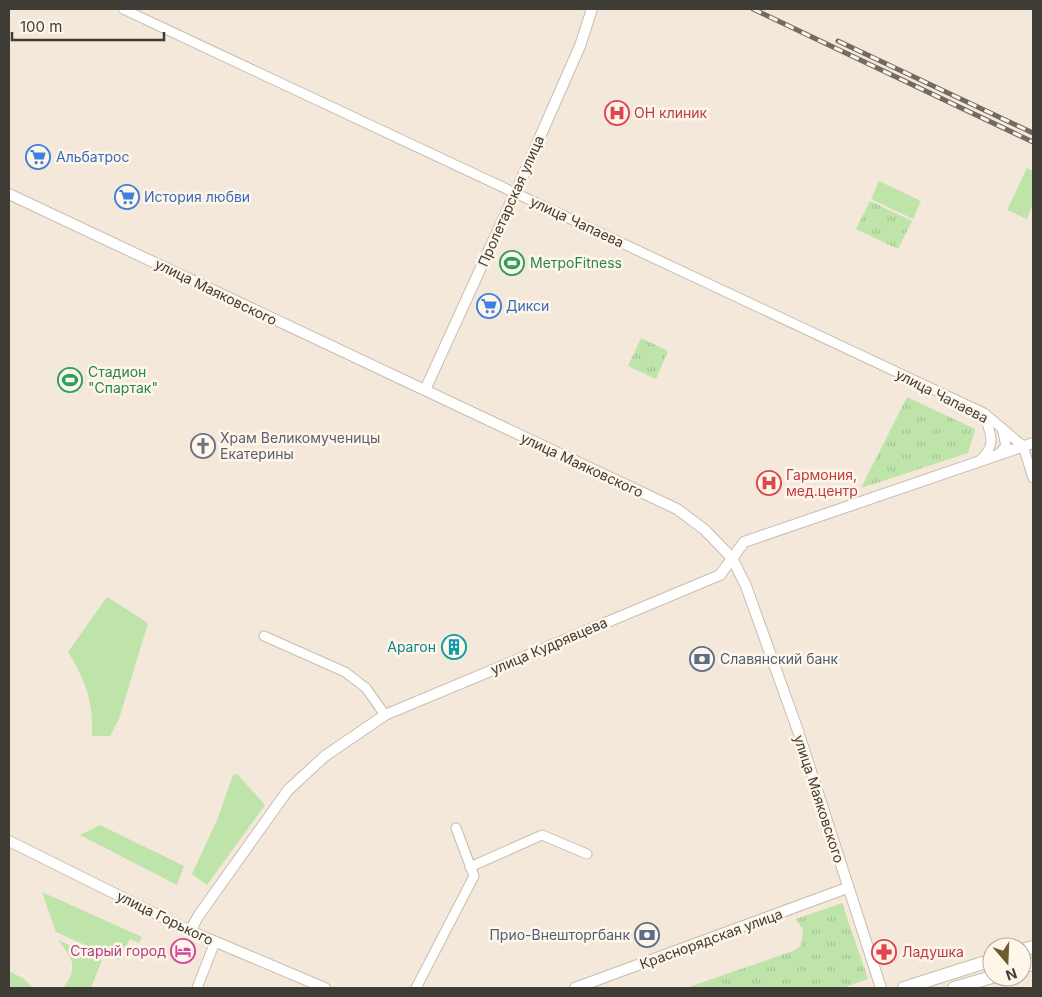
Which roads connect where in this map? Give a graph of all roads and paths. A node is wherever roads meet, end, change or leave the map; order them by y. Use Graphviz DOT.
graph roads {
  1 [pos="123,9"];
  2 [pos="592,9"];
  3 [pos="516,193"];
  4 [pos="9,194"];
  5 [pos="424,390"];
  6 [pos="984,414"];
  7 [pos="1002,428"];
  8 [pos="1028,444"];
  9 [pos="998,455"];
  10 [pos="978,462"];
  11 [pos="1033,478"];
  12 [pos="732,558"];
  13 [pos="264,636"];
  14 [pos="385,715"];
  15 [pos="456,828"];
  16 [pos="9,840"];
  17 [pos="587,854"];
  18 [pos="470,867"];
  19 [pos="847,888"];
  20 [pos="190,931"];
  21 [pos="215,942"];
  22 [pos="982,963"];
  23 [pos="982,980"];
  24 [pos="197,988"];
  25 [pos="325,988"];
  26 [pos="416,988"];
  27 [pos="575,988"];
  28 [pos="881,988"];
  29 [pos="904,988"];
  30 [pos="954,988"];
  1 -- 3 [label="street, улица Чапаева"];
  2 -- 3 [label="street, Пролетарская улица"];
  3 -- 5 [label="street, Пролетарская улица"];
  3 -- 6 [label="street, улица Чапаева"];
  4 -- 5 [label="street, улица Маяковского"];
  5 -- 12 [label="street, улица Маяковского"];
  6 -- 7 [label="street, улица Чапаева"];
  6 -- 10 [label="street"];
  7 -- 8 [label="street, улица Чапаева"];
  7 -- 9 [label="street"];
  8 -- 9 [label="street, улица Кудрявцева"];
  8 -- 11 [label="street"];
  9 -- 10 [label="street, улица Кудрявцева"];
  10 -- 12 [label="street, улица Кудрявцева"];
  12 -- 14 [label="street, улица Кудрявцева"];
  12 -- 19 [label="street, улица Маяковского"];
  13 -- 14 [label="street"];
  14 -- 20 [label="street, улица Кудрявцева"];
  15 -- 18 [label="street"];
  16 -- 20 [label="street, улица Горького"];
  17 -- 18 [label="street"];
  18 -- 26 [label="street"];
  19 -- 27 [label="street, Краснорядская улица"];
  19 -- 28 [label="street, улица Маяковского"];
  20 -- 21 [label="street, улица Горького"];
  21 -- 24 [label="street"];
  21 -- 25 [label="street, улица Горького"];
  22 -- 29 [label="main road"];
  23 -- 30 [label="main road"];
}
